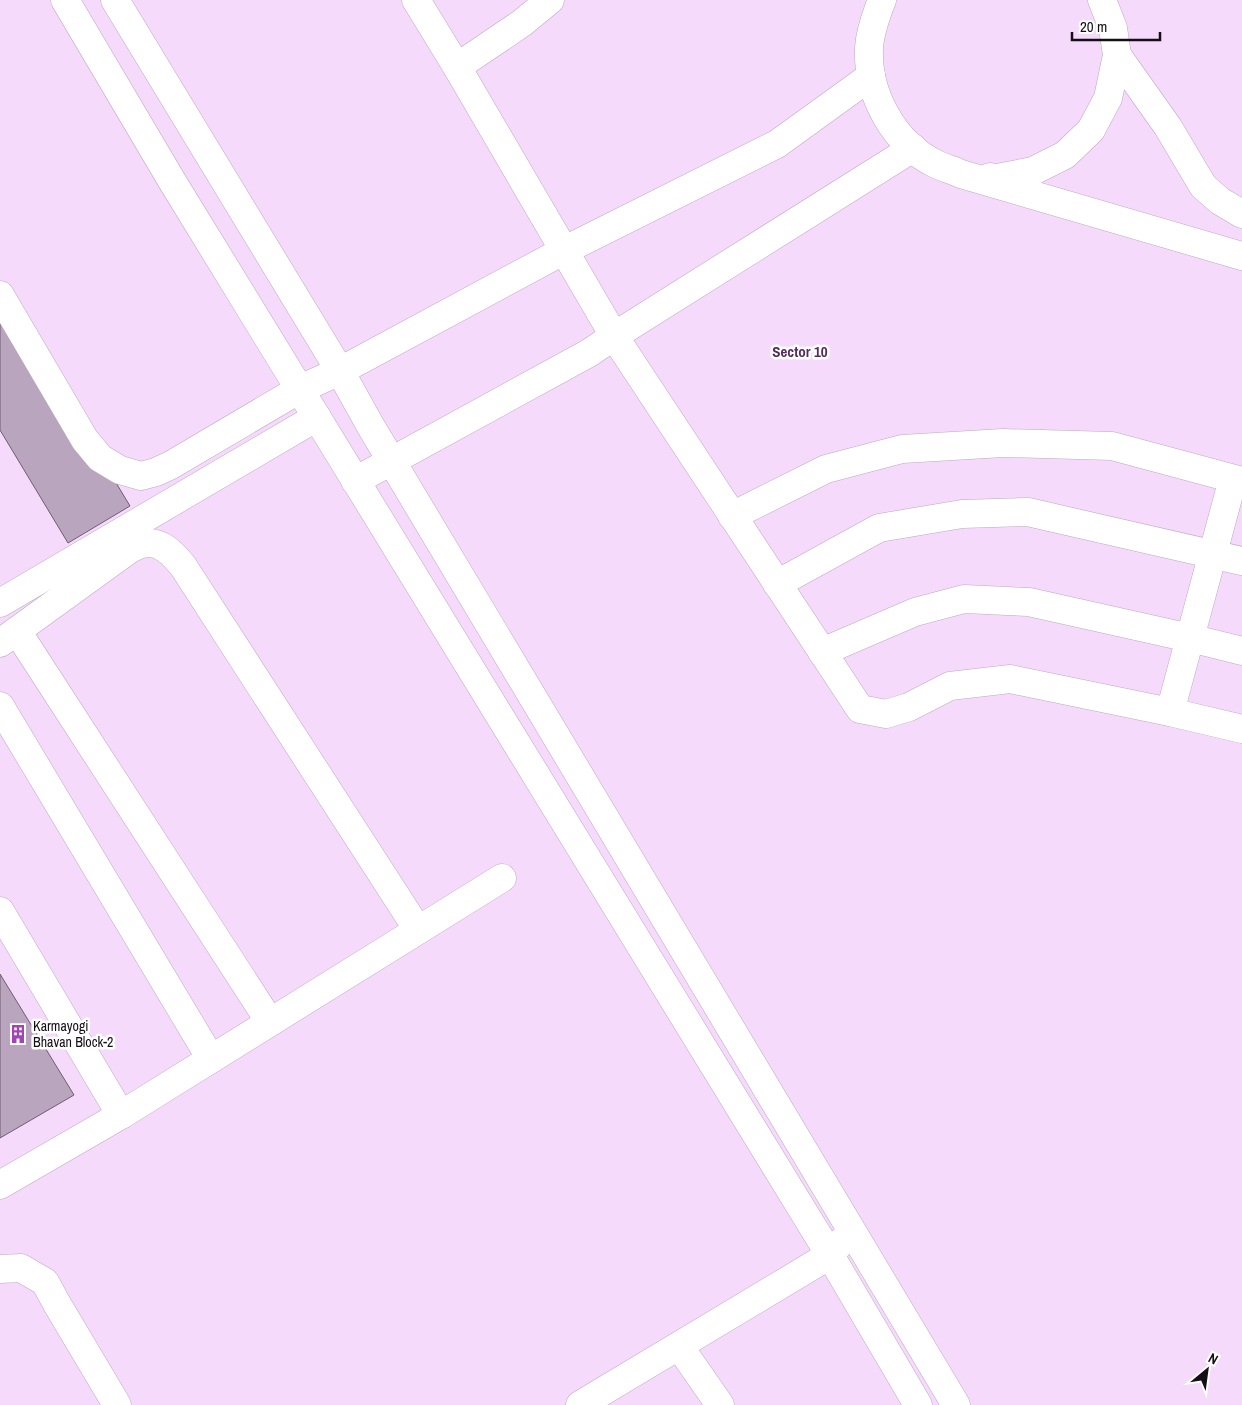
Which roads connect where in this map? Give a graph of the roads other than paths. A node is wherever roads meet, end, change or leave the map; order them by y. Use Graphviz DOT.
graph roads {
  1 [pos="65,0"];
  2 [pos="115,0"];
  3 [pos="416,0"];
  4 [pos="550,0"];
  5 [pos="1102,0"];
  6 [pos="878,7"];
  7 [pos="1117,55"];
  8 [pos="457,67"];
  9 [pos="871,76"];
  10 [pos="912,148"];
  11 [pos="961,174"];
  12 [pos="1242,214"];
  13 [pos="563,251"];
  14 [pos="1242,256"];
  15 [pos="0,295"];
  16 [pos="614,336"];
  17 [pos="340,371"];
  18 [pos="300,389"];
  19 [pos="316,417"];
  20 [pos="392,461"];
  21 [pos="1237,480"];
  22 [pos="356,481"];
  23 [pos="732,516"];
  24 [pos="1212,554"];
  25 [pos="1242,561"];
  26 [pos="777,584"];
  27 [pos="0,604"];
  28 [pos="9,637"];
  29 [pos="1190,638"];
  30 [pos="1242,651"];
  31 [pos="822,652"];
  32 [pos="0,706"];
  33 [pos="1170,712"];
  34 [pos="1242,729"];
  35 [pos="502,878"];
  36 [pos="0,912"];
  37 [pos="418,930"];
  38 [pos="270,1022"];
  39 [pos="211,1059"];
  40 [pos="121,1115"];
  41 [pos="0,1185"];
  42 [pos="851,1230"];
  43 [pos="830,1255"];
  44 [pos="0,1269"];
  45 [pos="679,1346"];
  46 [pos="117,1405"];
  47 [pos="580,1405"];
  48 [pos="720,1405"];
  49 [pos="918,1405"];
  50 [pos="956,1405"];
  1 -- 18 [label="street"];
  2 -- 17 [label="street"];
  3 -- 8 [label="street"];
  4 -- 8 [label="street"];
  5 -- 7 [label="street"];
  6 -- 9 [label="street"];
  7 -- 11 [label="street"];
  7 -- 12 [label="street"];
  8 -- 13 [label="street"];
  9 -- 10 [label="street"];
  9 -- 13 [label="street"];
  10 -- 11 [label="street"];
  10 -- 16 [label="street"];
  11 -- 14 [label="street"];
  13 -- 16 [label="street"];
  13 -- 17 [label="street"];
  15 -- 18 [label="street"];
  16 -- 20 [label="street"];
  16 -- 23 [label="street"];
  17 -- 18 [label="street"];
  17 -- 20 [label="street"];
  18 -- 19 [label="street"];
  19 -- 22 [label="street"];
  19 -- 27 [label="street"];
  20 -- 22 [label="street"];
  20 -- 42 [label="street"];
  21 -- 23 [label="street"];
  21 -- 24 [label="street"];
  22 -- 43 [label="street"];
  23 -- 26 [label="street"];
  24 -- 25 [label="street"];
  24 -- 26 [label="street"];
  24 -- 29 [label="street"];
  26 -- 31 [label="street"];
  28 -- 37 [label="street"];
  28 -- 38 [label="street"];
  29 -- 30 [label="street"];
  29 -- 31 [label="street"];
  29 -- 33 [label="street"];
  31 -- 33 [label="street"];
  32 -- 39 [label="street"];
  33 -- 34 [label="street"];
  35 -- 37 [label="street"];
  36 -- 40 [label="street"];
  37 -- 38 [label="street"];
  38 -- 39 [label="street"];
  39 -- 40 [label="street"];
  40 -- 41 [label="street"];
  42 -- 43 [label="street"];
  42 -- 50 [label="street"];
  43 -- 45 [label="street"];
  43 -- 49 [label="street"];
  44 -- 46 [label="street"];
  45 -- 47 [label="street"];
  45 -- 48 [label="street"];
}
